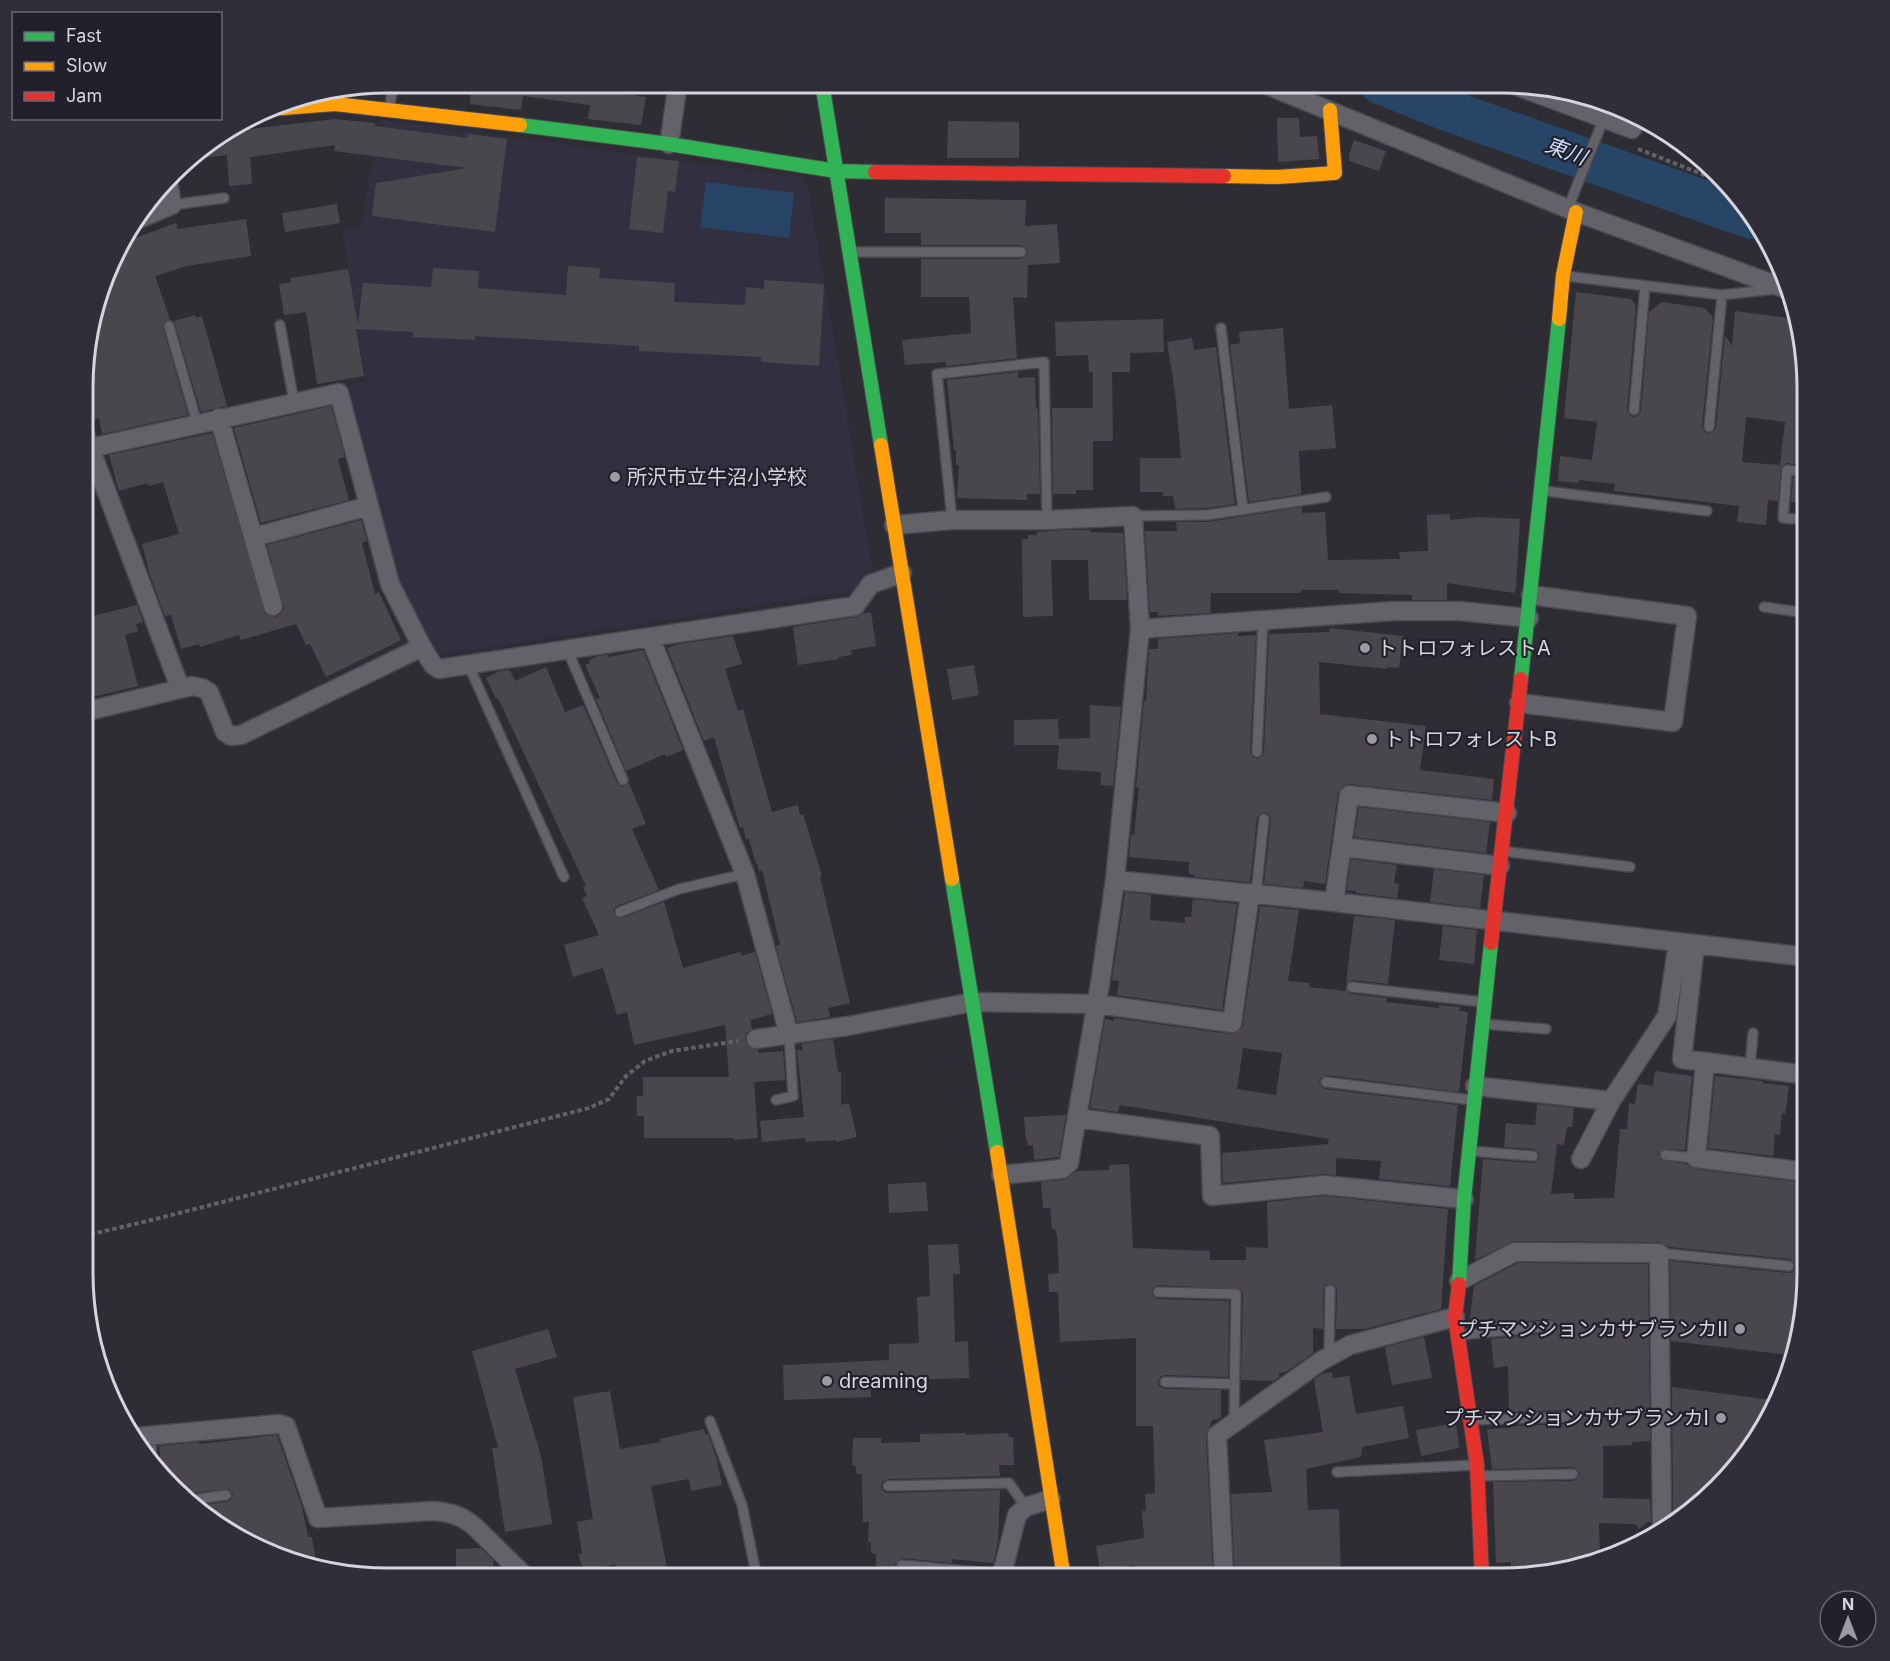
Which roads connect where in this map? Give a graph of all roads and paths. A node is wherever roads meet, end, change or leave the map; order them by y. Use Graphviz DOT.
graph roads {
  1 [pos="392,93"];
  2 [pos="677,93"];
  3 [pos="824,93"];
  4 [pos="1287,93"];
  5 [pos="1538,96"];
  6 [pos="298,107"];
  7 [pos="390,109"];
  8 [pos="1330,110"];
  9 [pos="1602,124"];
  10 [pos="1634,124"];
  11 [pos="669,144"];
  12 [pos="1635,147"];
  13 [pos="836,171"];
  14 [pos="1708,176"];
  15 [pos="169,189"];
  16 [pos="224,198"];
  17 [pos="172,205"];
  18 [pos="1572,207"];
  19 [pos="150,214"];
  20 [pos="848,252"];
  21 [pos="1021,252"];
  22 [pos="1563,275"];
  23 [pos="1645,285"];
  24 [pos="1779,286"];
  25 [pos="1780,290"];
  26 [pos="1722,295"];
  27 [pos="280,325"];
  28 [pos="169,326"];
  29 [pos="1221,328"];
  30 [pos="294,402"];
  31 [pos="1634,410"];
  32 [pos="219,418"];
  33 [pos="198,423"];
  34 [pos="1709,427"];
  35 [pos="93,440"];
  36 [pos="93,454"];
  37 [pos="1797,471"];
  38 [pos="1542,491"];
  39 [pos="1326,497"];
  40 [pos="369,506"];
  41 [pos="1243,510"];
  42 [pos="1707,511"];
  43 [pos="1133,516"];
  44 [pos="1797,519"];
  45 [pos="952,520"];
  46 [pos="1047,520"];
  47 [pos="894,525"];
  48 [pos="254,537"];
  49 [pos="902,573"];
  50 [pos="1531,595"];
  51 [pos="273,606"];
  52 [pos="1764,607"];
  53 [pos="1797,612"];
  54 [pos="1529,618"];
  55 [pos="1263,620"];
  56 [pos="1140,629"];
  57 [pos="650,637"];
  58 [pos="422,647"];
  59 [pos="567,649"];
  60 [pos="468,664"];
  61 [pos="180,688"];
  62 [pos="1519,703"];
  63 [pos="93,710"];
  64 [pos="1257,753"];
  65 [pos="623,780"];
  66 [pos="1507,813"];
  67 [pos="1264,819"];
  68 [pos="1343,846"];
  69 [pos="1501,858"];
  70 [pos="1630,867"];
  71 [pos="745,874"];
  72 [pos="564,877"];
  73 [pos="1114,880"];
  74 [pos="1253,893"];
  75 [pos="1334,902"];
  76 [pos="620,912"];
  77 [pos="1495,921"];
  78 [pos="1686,944"];
  79 [pos="1797,956"];
  80 [pos="1352,987"];
  81 [pos="973,1002"];
  82 [pos="1485,1002"];
  83 [pos="1097,1004"];
  84 [pos="1483,1024"];
  85 [pos="1546,1029"];
  86 [pos="1753,1033"];
  87 [pos="789,1035"];
  88 [pos="756,1038"];
  89 [pos="1705,1063"];
  90 [pos="1750,1068"];
  91 [pos="1797,1074"];
  92 [pos="1326,1082"];
  93 [pos="1475,1093"];
  94 [pos="776,1100"];
  95 [pos="1611,1101"];
  96 [pos="1077,1118"];
  97 [pos="1469,1151"];
  98 [pos="1665,1155"];
  99 [pos="1533,1156"];
  100 [pos="1696,1158"];
  101 [pos="1581,1159"];
  102 [pos="1797,1171"];
  103 [pos="1001,1175"];
  104 [pos="1464,1199"];
  105 [pos="93,1234"];
  106 [pos="1659,1253"];
  107 [pos="1789,1266"];
  108 [pos="1459,1281"];
  109 [pos="1330,1290"];
  110 [pos="1158,1292"];
  111 [pos="1455,1317"];
  112 [pos="1550,1326"];
  113 [pos="1457,1336"];
  114 [pos="1329,1358"];
  115 [pos="1165,1382"];
  116 [pos="1234,1384"];
  117 [pos="1565,1417"];
  118 [pos="1471,1420"];
  119 [pos="710,1421"];
  120 [pos="1234,1422"];
  121 [pos="143,1437"];
  122 [pos="1478,1470"];
  123 [pos="1337,1472"];
  124 [pos="1573,1474"];
  125 [pos="888,1486"];
  126 [pos="226,1495"];
  127 [pos="198,1499"];
  128 [pos="1051,1499"];
  129 [pos="1026,1507"];
  130 [pos="1662,1521"];
  131 [pos="902,1565"];
  132 [pos="517,1568"];
  133 [pos="755,1568"];
  134 [pos="929,1568"];
  135 [pos="1004,1568"];
  136 [pos="1062,1568"];
  137 [pos="1224,1568"];
  138 [pos="1482,1568"];
  1 -- 7 [label="lane"];
  2 -- 11 [label="street"];
  3 -- 13 [label="street"];
  4 -- 8 [label="street"];
  5 -- 9 [label="street"];
  6 -- 7 [label="street"];
  7 -- 11 [label="street"];
  8 -- 13 [label="street"];
  8 -- 18 [label="street"];
  9 -- 10 [label="street"];
  9 -- 18 [label="lane"];
  11 -- 13 [label="street"];
  12 -- 14 [label="path"];
  13 -- 20 [label="street"];
  15 -- 17 [label="street"];
  16 -- 17 [label="lane"];
  17 -- 19 [label="street"];
  18 -- 22 [label="street"];
  18 -- 24 [label="street"];
  20 -- 21 [label="lane"];
  20 -- 47 [label="street"];
  22 -- 23 [label="lane"];
  22 -- 38 [label="street"];
  23 -- 26 [label="lane"];
  23 -- 31 [label="lane"];
  25 -- 26 [label="lane"];
  26 -- 34 [label="lane"];
  27 -- 30 [label="lane"];
  28 -- 33 [label="lane"];
  29 -- 41 [label="lane"];
  30 -- 32 [label="street"];
  30 -- 40 [label="street"];
  32 -- 33 [label="street"];
  32 -- 48 [label="street"];
  33 -- 35 [label="street"];
  36 -- 61 [label="street"];
  37 -- 44 [label="lane"];
  38 -- 42 [label="lane"];
  38 -- 50 [label="street"];
  39 -- 41 [label="lane"];
  40 -- 48 [label="street"];
  40 -- 58 [label="street"];
  41 -- 43 [label="lane"];
  43 -- 46 [label="street"];
  43 -- 56 [label="street"];
  45 -- 46 [label="street"];
  45 -- 46 [label="lane"];
  45 -- 47 [label="street"];
  47 -- 49 [label="street"];
  48 -- 51 [label="street"];
  49 -- 57 [label="street"];
  49 -- 81 [label="street"];
  50 -- 54 [label="street"];
  50 -- 62 [label="street"];
  52 -- 53 [label="lane"];
  54 -- 55 [label="street"];
  54 -- 62 [label="street"];
  55 -- 56 [label="street"];
  55 -- 64 [label="lane"];
  56 -- 73 [label="street"];
  57 -- 59 [label="street"];
  57 -- 71 [label="street"];
  58 -- 60 [label="street"];
  58 -- 61 [label="street"];
  59 -- 60 [label="street"];
  59 -- 65 [label="lane"];
  60 -- 72 [label="lane"];
  61 -- 63 [label="street"];
  62 -- 66 [label="street"];
  66 -- 68 [label="street"];
  66 -- 69 [label="street"];
  67 -- 74 [label="lane"];
  68 -- 69 [label="street"];
  68 -- 75 [label="street"];
  69 -- 70 [label="lane"];
  69 -- 77 [label="street"];
  71 -- 76 [label="lane"];
  71 -- 87 [label="street"];
  73 -- 74 [label="street"];
  73 -- 83 [label="street"];
  74 -- 75 [label="street"];
  74 -- 83 [label="street"];
  75 -- 77 [label="street"];
  77 -- 78 [label="street"];
  77 -- 82 [label="street"];
  78 -- 79 [label="street"];
  78 -- 89 [label="street"];
  78 -- 95 [label="street"];
  80 -- 82 [label="lane"];
  81 -- 83 [label="street"];
  81 -- 87 [label="street"];
  81 -- 103 [label="street"];
  82 -- 84 [label="street"];
  83 -- 96 [label="street"];
  84 -- 85 [label="lane"];
  84 -- 93 [label="street"];
  86 -- 90 [label="lane"];
  87 -- 88 [label="street"];
  87 -- 94 [label="lane"];
  88 -- 105 [label="path"];
  89 -- 90 [label="street"];
  89 -- 100 [label="street"];
  90 -- 91 [label="street"];
  92 -- 93 [label="lane"];
  93 -- 95 [label="street"];
  93 -- 97 [label="street"];
  95 -- 101 [label="street"];
  96 -- 103 [label="street"];
  96 -- 104 [label="street"];
  97 -- 99 [label="lane"];
  97 -- 104 [label="street"];
  98 -- 100 [label="lane"];
  100 -- 102 [label="street"];
  103 -- 128 [label="street"];
  104 -- 108 [label="street"];
  106 -- 107 [label="lane"];
  106 -- 108 [label="street"];
  106 -- 130 [label="street"];
  108 -- 111 [label="street"];
  109 -- 114 [label="lane"];
  110 -- 116 [label="lane"];
  111 -- 113 [label="street"];
  111 -- 114 [label="street"];
  112 -- 113 [label="lane"];
  113 -- 118 [label="street"];
  114 -- 120 [label="street"];
  115 -- 116 [label="lane"];
  116 -- 120 [label="lane"];
  117 -- 118 [label="lane"];
  118 -- 122 [label="street"];
  119 -- 133 [label="lane"];
  120 -- 137 [label="street"];
  121 -- 132 [label="street"];
  122 -- 123 [label="lane"];
  122 -- 124 [label="lane"];
  122 -- 138 [label="street"];
  125 -- 129 [label="lane"];
  126 -- 127 [label="lane"];
  128 -- 129 [label="street"];
  128 -- 136 [label="street"];
  129 -- 135 [label="street"];
  131 -- 134 [label="lane"];
}
